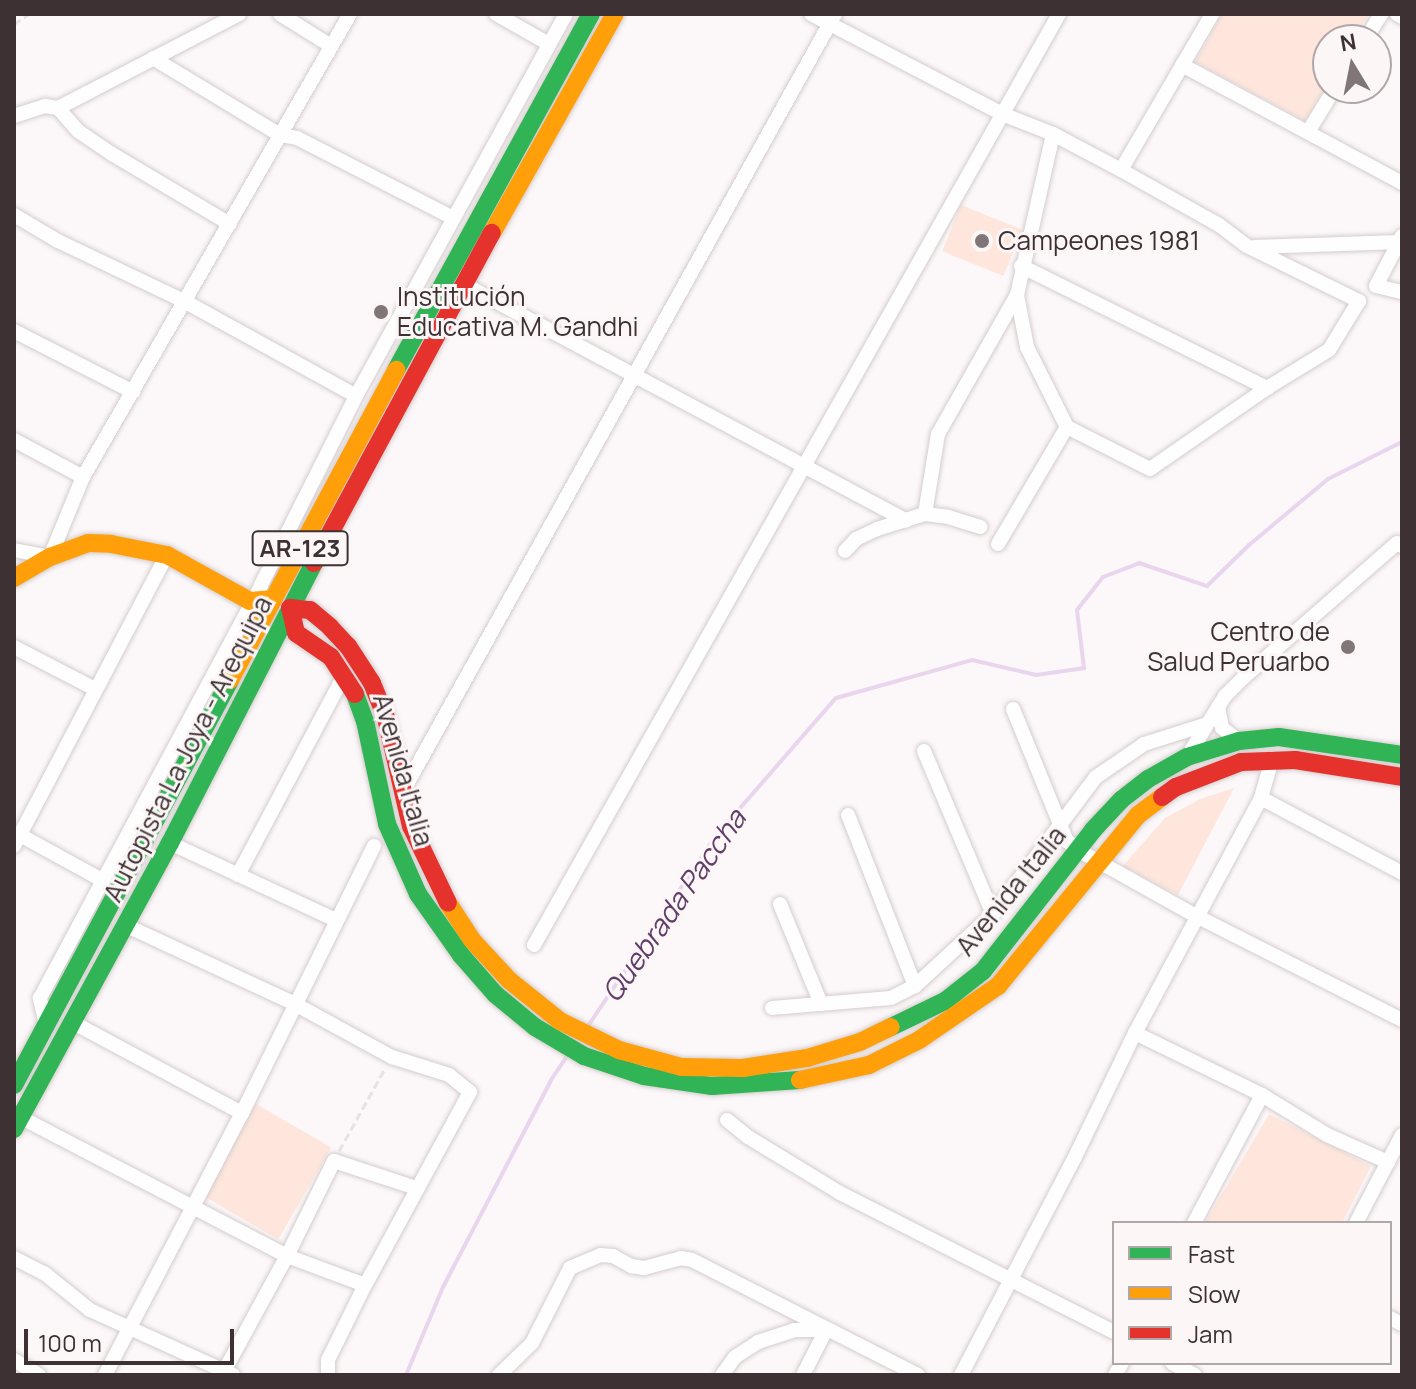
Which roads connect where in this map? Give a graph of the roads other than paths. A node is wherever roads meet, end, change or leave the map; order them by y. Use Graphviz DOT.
graph roads {
  1 [pos="239,14"];
  2 [pos="280,14"];
  3 [pos="350,14"];
  4 [pos="496,14"];
  5 [pos="566,14"];
  6 [pos="591,14"];
  7 [pos="615,14"];
  8 [pos="811,14"];
  9 [pos="1059,14"];
  10 [pos="1212,14"];
  11 [pos="1397,14"];
  12 [pos="1402,17"];
  13 [pos="832,18"];
  14 [pos="549,44"];
  15 [pos="331,46"];
  16 [pos="153,58"];
  17 [pos="1182,65"];
  18 [pos="1325,104"];
  19 [pos="58,108"];
  20 [pos="1002,114"];
  21 [pos="14,116"];
  22 [pos="1308,132"];
  23 [pos="1053,134"];
  24 [pos="280,135"];
  25 [pos="1121,170"];
  26 [pos="1402,183"];
  27 [pos="14,215"];
  28 [pos="453,218"];
  29 [pos="230,224"];
  30 [pos="1400,239"];
  31 [pos="1247,246"];
  32 [pos="1021,266"];
  33 [pos="465,285"];
  34 [pos="1402,292"];
  35 [pos="1017,295"];
  36 [pos="184,301"];
  37 [pos="14,331"];
  38 [pos="632,377"];
  39 [pos="1267,388"];
  40 [pos="133,392"];
  41 [pos="356,396"];
  42 [pos="1067,427"];
  43 [pos="14,440"];
  44 [pos="803,467"];
  45 [pos="83,477"];
  46 [pos="925,514"];
  47 [pos="906,520"];
  48 [pos="980,527"];
  49 [pos="998,544"];
  50 [pos="1402,546"];
  51 [pos="14,550"];
  52 [pos="845,551"];
  53 [pos="167,555"];
  54 [pos="50,557"];
  55 [pos="14,578"];
  56 [pos="262,595"];
  57 [pos="290,608"];
  58 [pos="14,647"];
  59 [pos="344,676"];
  60 [pos="95,689"];
  61 [pos="1218,707"];
  62 [pos="1013,709"];
  63 [pos="1204,725"];
  64 [pos="1239,741"];
  65 [pos="924,751"];
  66 [pos="1402,755"];
  67 [pos="1187,757"];
  68 [pos="1272,759"];
  69 [pos="1402,777"];
  70 [pos="401,794"];
  71 [pos="1261,798"];
  72 [pos="848,815"];
  73 [pos="387,824"];
  74 [pos="1062,826"];
  75 [pos="17,840"];
  76 [pos="170,843"];
  77 [pos="374,846"];
  78 [pos="1078,850"];
  79 [pos="1098,861"];
  80 [pos="1402,873"];
  81 [pos="238,875"];
  82 [pos="102,880"];
  83 [pos="780,904"];
  84 [pos="993,914"];
  85 [pos="1196,916"];
  86 [pos="336,920"];
  87 [pos="125,925"];
  88 [pos="534,945"];
  89 [pos="466,948"];
  90 [pos="915,986"];
  91 [pos="295,1004"];
  92 [pos="821,1004"];
  93 [pos="772,1008"];
  94 [pos="1402,1020"];
  95 [pos="72,1022"];
  96 [pos="46,1026"];
  97 [pos="1135,1033"];
  98 [pos="14,1085"];
  99 [pos="1262,1095"];
  100 [pos="242,1113"];
  101 [pos="727,1120"];
  102 [pos="17,1123"];
  103 [pos="1402,1135"];
  104 [pos="1388,1162"];
  105 [pos="416,1188"];
  106 [pos="192,1206"];
  107 [pos="1195,1221"];
  108 [pos="1357,1221"];
  109 [pos="287,1256"];
  110 [pos="14,1258"];
  111 [pos="1012,1281"];
  112 [pos="365,1285"];
  113 [pos="128,1329"];
  114 [pos="826,1330"];
  115 [pos="1112,1331"];
  116 [pos="14,1360"];
  117 [pos="1176,1365"];
  118 [pos="226,1373"];
  119 [pos="39,1375"];
  120 [pos="105,1375"];
  121 [pos="328,1375"];
  122 [pos="499,1375"];
  123 [pos="722,1375"];
  124 [pos="803,1375"];
  125 [pos="918,1375"];
  126 [pos="961,1375"];
  127 [pos="1195,1375"];
  1 -- 16 [label="street"];
  2 -- 15 [label="street"];
  3 -- 15 [label="street"];
  4 -- 14 [label="street"];
  5 -- 14 [label="street"];
  6 -- 56 [label="main road, Autopista La Joya - Arequipa / AR-123"];
  7 -- 33 [label="main road, Autopista La Joya - Arequipa / AR-123"];
  8 -- 13 [label="street"];
  9 -- 20 [label="street"];
  10 -- 17 [label="street"];
  11 -- 12 [label="street"];
  13 -- 20 [label="street"];
  13 -- 38 [label="street"];
  14 -- 28 [label="street"];
  15 -- 24 [label="street"];
  16 -- 19 [label="street"];
  16 -- 24 [label="street"];
  17 -- 22 [label="street"];
  17 -- 25 [label="street"];
  18 -- 22 [label="street"];
  19 -- 21 [label="street"];
  19 -- 29 [label="street"];
  20 -- 23 [label="street"];
  20 -- 44 [label="street"];
  22 -- 26 [label="street"];
  23 -- 25 [label="street"];
  23 -- 32 [label="street"];
  24 -- 28 [label="street"];
  24 -- 29 [label="street"];
  25 -- 31 [label="street"];
  27 -- 36 [label="street"];
  28 -- 41 [label="street"];
  29 -- 36 [label="street"];
  30 -- 31 [label="street"];
  30 -- 34 [label="street"];
  31 -- 39 [label="street"];
  32 -- 35 [label="street"];
  32 -- 39 [label="street"];
  33 -- 38 [label="street"];
  33 -- 57 [label="main road, Autopista La Joya - Arequipa / AR-123"];
  35 -- 42 [label="street"];
  35 -- 46 [label="street"];
  36 -- 40 [label="street"];
  36 -- 41 [label="street"];
  37 -- 40 [label="street"];
  38 -- 44 [label="street"];
  38 -- 70 [label="street"];
  39 -- 42 [label="street"];
  40 -- 45 [label="street"];
  41 -- 56 [label="street"];
  42 -- 49 [label="street"];
  43 -- 45 [label="street"];
  44 -- 47 [label="street"];
  44 -- 88 [label="street"];
  45 -- 54 [label="street"];
  46 -- 47 [label="street"];
  46 -- 48 [label="street"];
  47 -- 52 [label="street"];
  50 -- 61 [label="street"];
  51 -- 54 [label="street"];
  53 -- 54 [label="main road"];
  53 -- 56 [label="main road"];
  53 -- 60 [label="street"];
  54 -- 55 [label="main road"];
  56 -- 82 [label="street"];
  56 -- 96 [label="main road, Autopista La Joya - Arequipa / AR-123"];
  57 -- 59 [label="main road, Avenida Italia"];
  57 -- 70 [label="main road, Avenida Italia"];
  57 -- 76 [label="main road, Autopista La Joya - Arequipa / AR-123"];
  58 -- 60 [label="street"];
  59 -- 73 [label="main road, Avenida Italia"];
  59 -- 81 [label="street"];
  60 -- 75 [label="street"];
  61 -- 63 [label="street"];
  61 -- 64 [label="street"];
  62 -- 74 [label="street"];
  63 -- 67 [label="street"];
  63 -- 74 [label="street"];
  64 -- 66 [label="main road, Avenida Italia"];
  64 -- 67 [label="main road, Avenida Italia"];
  65 -- 84 [label="street"];
  67 -- 78 [label="main road, Avenida Italia"];
  68 -- 69 [label="main road, Avenida Italia"];
  68 -- 71 [label="street"];
  68 -- 79 [label="main road, Avenida Italia"];
  70 -- 73 [label="street"];
  70 -- 89 [label="main road, Avenida Italia"];
  71 -- 80 [label="street"];
  71 -- 85 [label="street"];
  72 -- 90 [label="street"];
  73 -- 89 [label="main road, Avenida Italia"];
  74 -- 78 [label="street"];
  74 -- 84 [label="street"];
  75 -- 82 [label="street"];
  76 -- 81 [label="street"];
  76 -- 87 [label="main road, Autopista La Joya - Arequipa / AR-123"];
  77 -- 86 [label="street"];
  78 -- 79 [label="street"];
  78 -- 89 [label="main road, Avenida Italia"];
  79 -- 85 [label="street"];
  79 -- 89 [label="main road, Avenida Italia"];
  81 -- 86 [label="street"];
  82 -- 96 [label="street"];
  83 -- 92 [label="street"];
  84 -- 90 [label="street"];
  85 -- 94 [label="street"];
  85 -- 97 [label="street"];
  86 -- 91 [label="street"];
  87 -- 91 [label="street"];
  87 -- 95 [label="main road, Autopista La Joya - Arequipa / AR-123"];
  90 -- 92 [label="street"];
  91 -- 100 [label="street"];
  91 -- 105 [label="street"];
  92 -- 93 [label="street"];
  95 -- 100 [label="street"];
  95 -- 102 [label="main road, Autopista La Joya - Arequipa / AR-123"];
  96 -- 98 [label="main road, Autopista La Joya - Arequipa / AR-123"];
  97 -- 99 [label="street"];
  97 -- 111 [label="street"];
  99 -- 104 [label="street"];
  99 -- 107 [label="street"];
  100 -- 106 [label="street"];
  101 -- 111 [label="street"];
  102 -- 106 [label="street"];
  103 -- 104 [label="street"];
  104 -- 108 [label="street"];
  105 -- 109 [label="street"];
  105 -- 112 [label="street"];
  106 -- 109 [label="street"];
  106 -- 113 [label="street"];
  109 -- 112 [label="street"];
  109 -- 118 [label="street"];
  110 -- 113 [label="street"];
  111 -- 115 [label="street"];
  111 -- 126 [label="street"];
  112 -- 121 [label="street"];
  113 -- 118 [label="street"];
  113 -- 120 [label="street"];
  114 -- 122 [label="street"];
  114 -- 123 [label="street"];
  114 -- 124 [label="street"];
  114 -- 125 [label="street"];
  116 -- 119 [label="street"];
  117 -- 127 [label="street"];
}
